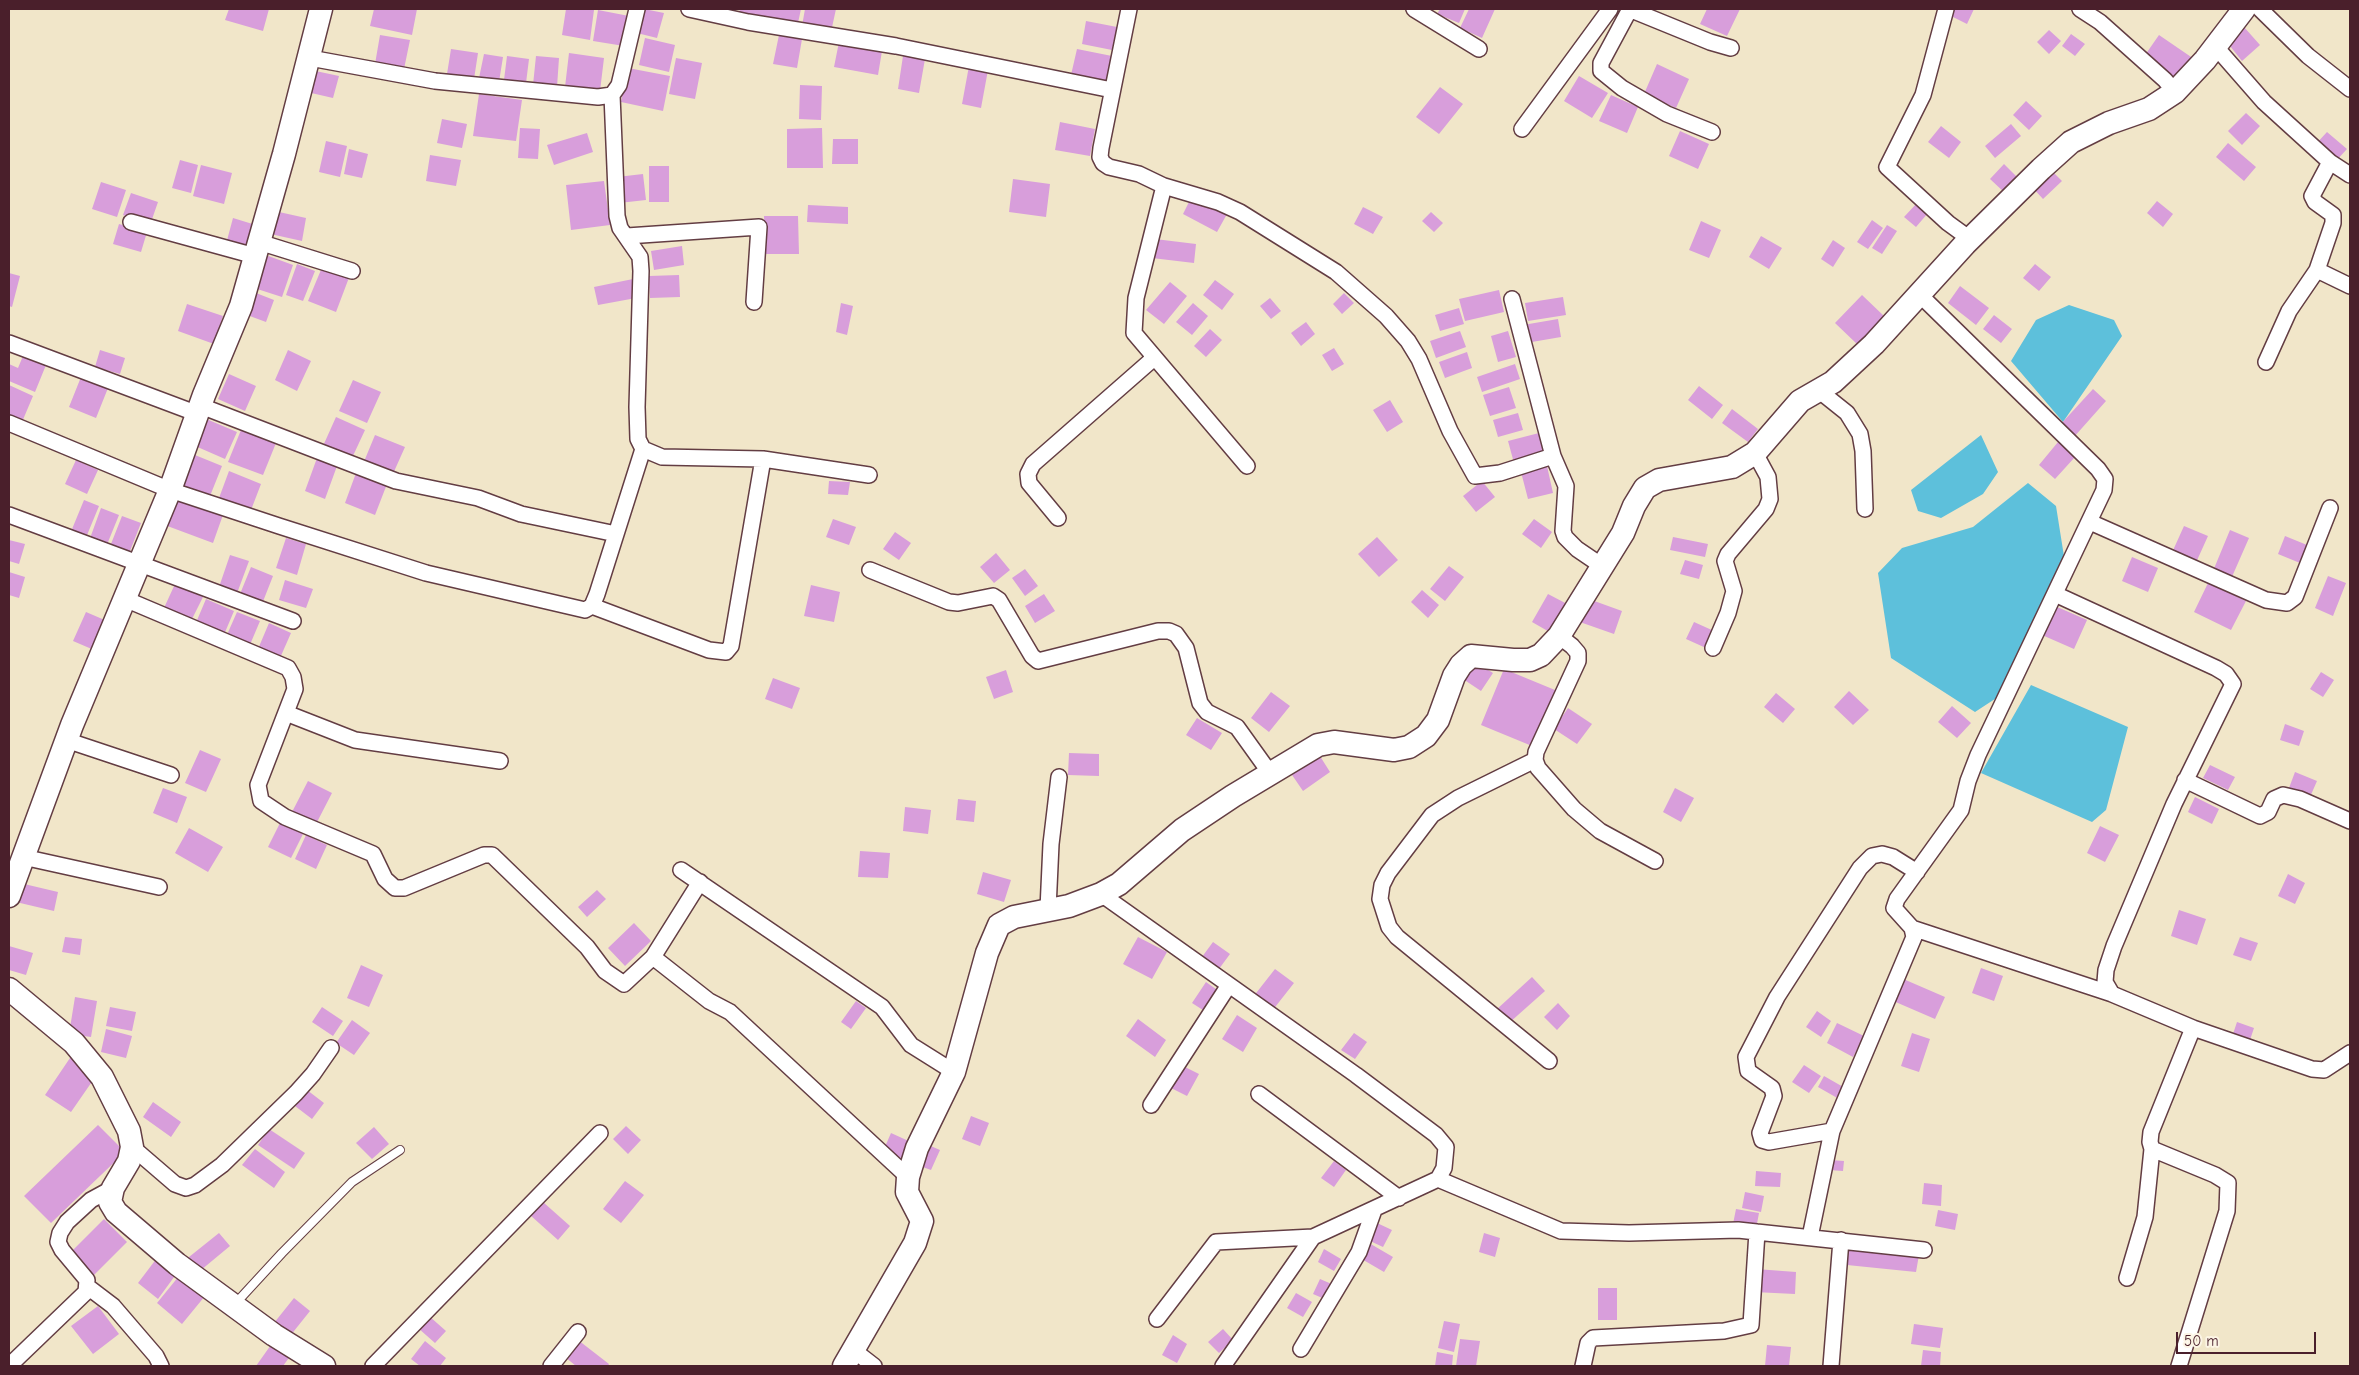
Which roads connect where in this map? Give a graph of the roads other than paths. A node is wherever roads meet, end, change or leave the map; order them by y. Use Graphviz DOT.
graph roads {
  1 [pos="321,9"];
  2 [pos="637,9"];
  3 [pos="690,9"];
  4 [pos="1129,9"];
  5 [pos="1414,9"];
  6 [pos="1610,9"];
  7 [pos="1629,9"];
  8 [pos="1946,9"];
  9 [pos="2080,9"];
  10 [pos="2244,9"];
  11 [pos="2260,9"];
  12 [pos="2215,46"];
  13 [pos="1731,48"];
  14 [pos="1479,49"];
  15 [pos="310,58"];
  16 [pos="2350,89"];
  17 [pos="1112,90"];
  18 [pos="2175,92"];
  19 [pos="612,95"];
  20 [pos="1522,129"];
  21 [pos="1712,132"];
  22 [pos="2330,162"];
  23 [pos="2350,175"];
  24 [pos="1164,186"];
  25 [pos="131,222"];
  26 [pos="627,236"];
  27 [pos="1970,239"];
  28 [pos="257,249"];
  29 [pos="2317,270"];
  30 [pos="352,271"];
  31 [pos="2350,286"];
  32 [pos="1920,295"];
  33 [pos="1512,299"];
  34 [pos="754,302"];
  35 [pos="9,344"];
  36 [pos="1154,358"];
  37 [pos="2266,362"];
  38 [pos="1817,389"];
  39 [pos="200,410"];
  40 [pos="9,423"];
  41 [pos="643,449"];
  42 [pos="1755,453"];
  43 [pos="1554,456"];
  44 [pos="763,459"];
  45 [pos="1247,466"];
  46 [pos="869,475"];
  47 [pos="170,490"];
  48 [pos="2330,508"];
  49 [pos="1865,509"];
  50 [pos="9,515"];
  51 [pos="1058,518"];
  52 [pos="2090,522"];
  53 [pos="616,534"];
  54 [pos="140,565"];
  55 [pos="1602,566"];
  56 [pos="870,570"];
  57 [pos="2055,594"];
  58 [pos="125,599"];
  59 [pos="592,606"];
  60 [pos="293,621"];
  61 [pos="1559,636"];
  62 [pos="1713,648"];
  63 [pos="286,713"];
  64 [pos="66,740"];
  65 [pos="1535,760"];
  66 [pos="500,761"];
  67 [pos="1270,773"];
  68 [pos="171,775"];
  69 [pos="1059,776"];
  70 [pos="2185,780"];
  71 [pos="2350,821"];
  72 [pos="23,857"];
  73 [pos="1655,861"];
  74 [pos="681,870"];
  75 [pos="1917,872"];
  76 [pos="700,882"];
  77 [pos="159,887"];
  78 [pos="1101,894"];
  79 [pos="9,896"];
  80 [pos="1048,909"];
  81 [pos="1912,928"];
  82 [pos="653,957"];
  83 [pos="1229,985"];
  84 [pos="9,989"];
  85 [pos="2112,994"];
  86 [pos="2193,1028"];
  87 [pos="331,1048"];
  88 [pos="2350,1053"];
  89 [pos="1549,1061"];
  90 [pos="954,1072"];
  91 [pos="1258,1094"];
  92 [pos="1152,1104"];
  93 [pos="1832,1131"];
  94 [pos="600,1133"];
  95 [pos="132,1147"];
  96 [pos="2152,1149"];
  97 [pos="400,1150"];
  98 [pos="908,1177"];
  99 [pos="1438,1179"];
  100 [pos="113,1188"];
  101 [pos="1399,1198"];
  102 [pos="1374,1210"];
  103 [pos="1757,1232"];
  104 [pos="1313,1237"];
  105 [pos="1810,1237"];
  106 [pos="1841,1240"];
  107 [pos="1924,1250"];
  108 [pos="2127,1278"];
  109 [pos="88,1287"];
  110 [pos="233,1306"];
  111 [pos="1157,1319"];
  112 [pos="578,1332"];
  113 [pos="1301,1349"];
  114 [pos="848,1358"];
  115 [pos="9,1366"];
  116 [pos="161,1366"];
  117 [pos="324,1366"];
  118 [pos="374,1366"];
  119 [pos="551,1366"];
  120 [pos="874,1366"];
  121 [pos="1223,1366"];
  122 [pos="1583,1366"];
  123 [pos="1831,1366"];
  124 [pos="2179,1366"];
  1 -- 15 [label="street"];
  2 -- 19 [label="street"];
  3 -- 17 [label="street"];
  4 -- 17 [label="street"];
  5 -- 14 [label="street"];
  6 -- 20 [label="street"];
  7 -- 13 [label="street"];
  7 -- 21 [label="street"];
  8 -- 27 [label="street"];
  9 -- 18 [label="street"];
  10 -- 12 [label="street"];
  11 -- 16 [label="street"];
  12 -- 18 [label="street"];
  12 -- 22 [label="street"];
  15 -- 19 [label="street"];
  15 -- 28 [label="street"];
  17 -- 24 [label="street"];
  18 -- 27 [label="street"];
  19 -- 26 [label="street"];
  22 -- 23 [label="street"];
  22 -- 29 [label="street"];
  24 -- 36 [label="street"];
  24 -- 43 [label="street"];
  25 -- 28 [label="street"];
  26 -- 34 [label="street"];
  26 -- 41 [label="street"];
  27 -- 32 [label="street"];
  28 -- 30 [label="street"];
  28 -- 39 [label="street"];
  29 -- 31 [label="street"];
  29 -- 37 [label="street"];
  32 -- 38 [label="street"];
  32 -- 52 [label="street"];
  33 -- 43 [label="street"];
  35 -- 39 [label="street"];
  36 -- 45 [label="street"];
  36 -- 51 [label="street"];
  38 -- 42 [label="street"];
  38 -- 49 [label="street"];
  39 -- 47 [label="street"];
  39 -- 53 [label="street"];
  40 -- 47 [label="street"];
  41 -- 44 [label="street"];
  41 -- 53 [label="street"];
  42 -- 55 [label="street"];
  42 -- 62 [label="street"];
  43 -- 55 [label="street"];
  44 -- 46 [label="street"];
  44 -- 59 [label="street"];
  47 -- 54 [label="street"];
  47 -- 59 [label="street"];
  48 -- 52 [label="street"];
  50 -- 54 [label="street"];
  52 -- 57 [label="street"];
  53 -- 59 [label="street"];
  54 -- 58 [label="street"];
  54 -- 60 [label="street"];
  55 -- 61 [label="street"];
  56 -- 67 [label="street"];
  57 -- 70 [label="street"];
  57 -- 75 [label="street"];
  58 -- 63 [label="street"];
  58 -- 64 [label="street"];
  61 -- 65 [label="street"];
  61 -- 67 [label="street"];
  63 -- 66 [label="street"];
  63 -- 82 [label="street"];
  64 -- 68 [label="street"];
  64 -- 72 [label="street"];
  65 -- 73 [label="street"];
  65 -- 89 [label="street"];
  67 -- 78 [label="street"];
  69 -- 80 [label="street"];
  70 -- 71 [label="street"];
  70 -- 85 [label="street"];
  72 -- 77 [label="street"];
  72 -- 79 [label="street"];
  74 -- 76 [label="street"];
  75 -- 81 [label="street"];
  75 -- 93 [label="street"];
  76 -- 82 [label="street"];
  76 -- 90 [label="street"];
  78 -- 80 [label="street"];
  78 -- 83 [label="street"];
  80 -- 90 [label="street"];
  81 -- 85 [label="street"];
  81 -- 93 [label="street"];
  82 -- 98 [label="street"];
  83 -- 92 [label="street"];
  83 -- 99 [label="street"];
  84 -- 95 [label="street"];
  85 -- 86 [label="street"];
  86 -- 88 [label="street"];
  86 -- 96 [label="street"];
  87 -- 95 [label="street"];
  90 -- 98 [label="street"];
  91 -- 101 [label="street"];
  93 -- 105 [label="street"];
  94 -- 118 [label="street"];
  95 -- 100 [label="street"];
  96 -- 108 [label="street"];
  96 -- 124 [label="street"];
  97 -- 110 [label="lane"];
  98 -- 114 [label="street"];
  99 -- 101 [label="street"];
  99 -- 103 [label="street"];
  100 -- 109 [label="street"];
  100 -- 110 [label="street"];
  101 -- 102 [label="street"];
  102 -- 104 [label="street"];
  102 -- 113 [label="street"];
  103 -- 105 [label="street"];
  103 -- 122 [label="street"];
  104 -- 111 [label="street"];
  104 -- 121 [label="street"];
  105 -- 106 [label="street"];
  106 -- 107 [label="street"];
  106 -- 123 [label="street"];
  109 -- 115 [label="street"];
  109 -- 116 [label="street"];
  110 -- 117 [label="street"];
  112 -- 119 [label="street"];
  114 -- 120 [label="street"];
}
